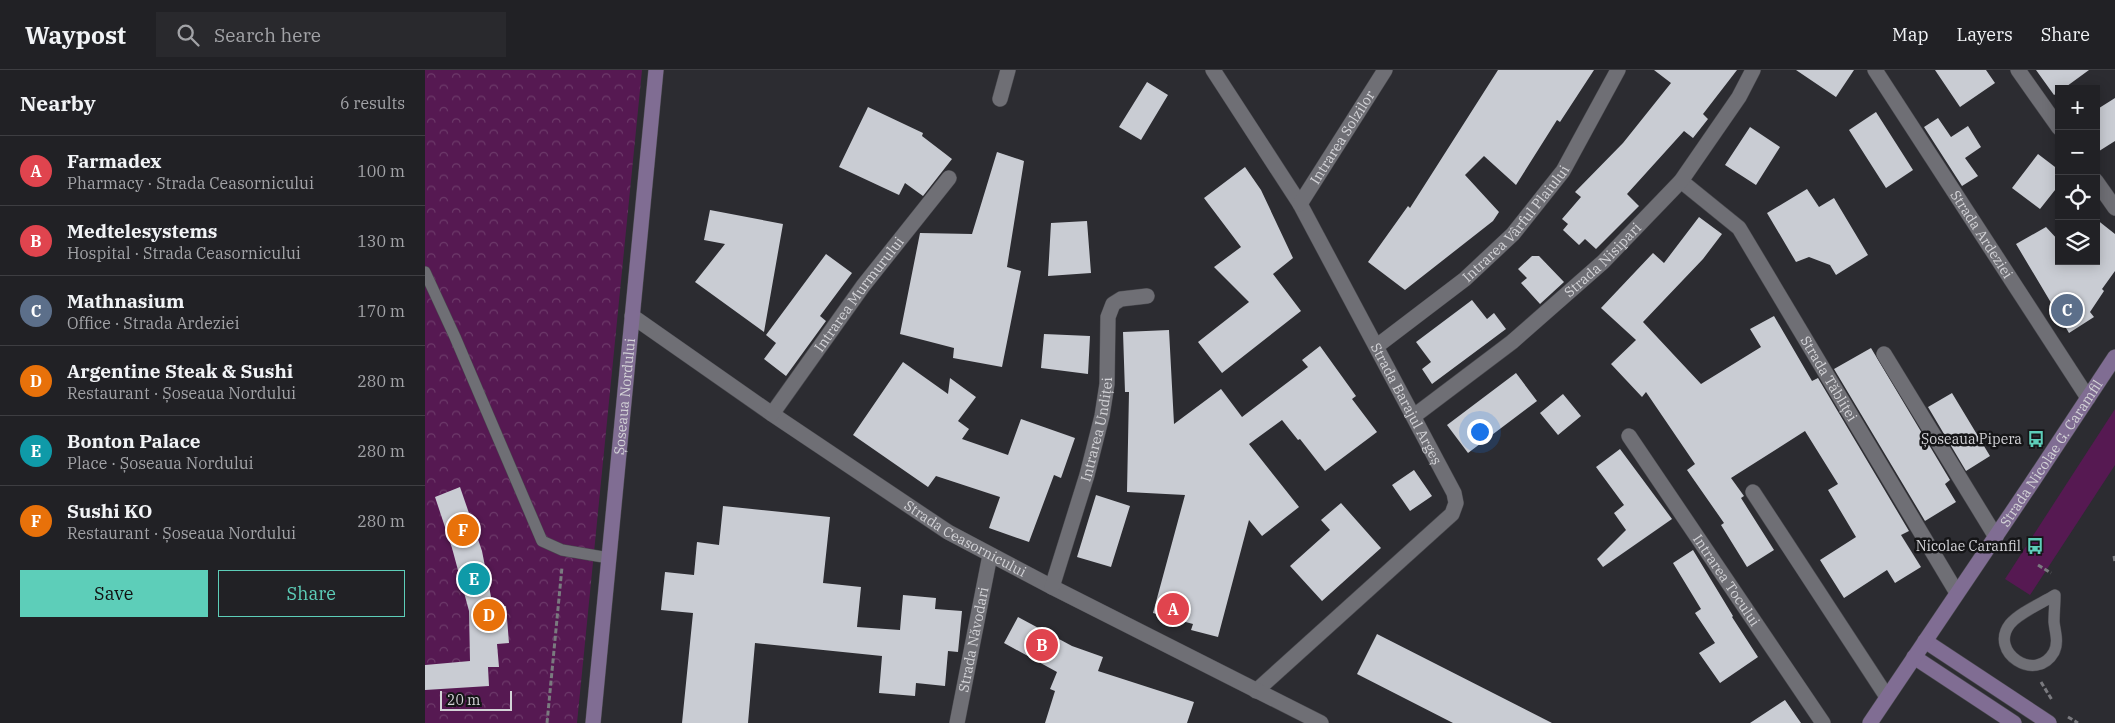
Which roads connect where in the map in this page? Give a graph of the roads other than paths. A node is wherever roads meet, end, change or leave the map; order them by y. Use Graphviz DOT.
graph roads {
  1 [pos="656,70"];
  2 [pos="1008,70"];
  3 [pos="1213,70"];
  4 [pos="1385,70"];
  5 [pos="1618,70"];
  6 [pos="1753,70"];
  7 [pos="1875,70"];
  8 [pos="2018,70"];
  9 [pos="1000,99"];
  10 [pos="2055,122"];
  11 [pos="949,178"];
  12 [pos="1681,181"];
  13 [pos="2100,187"];
  14 [pos="1300,204"];
  15 [pos="2115,208"];
  16 [pos="425,272"];
  17 [pos="1147,296"];
  18 [pos="632,316"];
  19 [pos="1377,346"];
  20 [pos="1884,354"];
  21 [pos="2115,357"];
  22 [pos="2088,398"];
  23 [pos="772,414"];
  24 [pos="1414,416"];
  25 [pos="1629,436"];
  26 [pos="1753,492"];
  27 [pos="1996,537"];
  28 [pos="990,555"];
  29 [pos="609,558"];
  30 [pos="1052,587"];
  31 [pos="1957,593"];
  32 [pos="1925,641"];
  33 [pos="1914,657"];
  34 [pos="2032,666"];
  35 [pos="1256,691"];
  36 [pos="1887,697"];
  37 [pos="593,723"];
  38 [pos="957,723"];
  39 [pos="1321,723"];
  40 [pos="1823,723"];
  41 [pos="1869,723"];
  42 [pos="2014,723"];
  43 [pos="2049,723"];
  1 -- 18 [label="main road, Șoseaua Nordului"];
  2 -- 9 [label="street"];
  3 -- 14 [label="street, Strada Barajul Argeș"];
  4 -- 14 [label="street, Intrarea Solzilor"];
  5 -- 19 [label="street, Intrarea Vârful Plaiului"];
  6 -- 12 [label="street, Strada Nisipari"];
  7 -- 22 [label="street, Strada Ardeziei"];
  8 -- 10 [label="street"];
  11 -- 23 [label="street, Intrarea Murmurului"];
  12 -- 24 [label="street, Strada Nisipari"];
  12 -- 31 [label="street, Strada Tăbliței"];
  13 -- 15 [label="street"];
  14 -- 19 [label="street, Strada Barajul Argeș"];
  16 -- 29 [label="lane"];
  17 -- 30 [label="street, Intrarea Undiței"];
  18 -- 23 [label="street, Strada Ceasornicului"];
  18 -- 29 [label="main road, Șoseaua Nordului"];
  19 -- 24 [label="street, Strada Barajul Argeș"];
  20 -- 27 [label="street"];
  21 -- 22 [label="main road, Strada Nicolae G. Caramfil"];
  22 -- 27 [label="main road, Strada Nicolae G. Caramfil"];
  23 -- 28 [label="street, Strada Ceasornicului"];
  24 -- 35 [label="street, Strada Barajul Argeș"];
  25 -- 40 [label="street, Intrarea Tocului"];
  26 -- 36 [label="street"];
  27 -- 31 [label="main road, Strada Nicolae G. Caramfil"];
  28 -- 30 [label="street, Strada Ceasornicului"];
  28 -- 38 [label="street, Strada Năvodari"];
  29 -- 37 [label="main road, Șoseaua Nordului"];
  30 -- 35 [label="street, Strada Ceasornicului"];
  31 -- 32 [label="main road, Strada Nicolae G. Caramfil"];
  32 -- 33 [label="main road, Strada Nicolae G. Caramfil"];
  32 -- 43 [label="main road"];
  33 -- 36 [label="main road, Strada Nicolae G. Caramfil"];
  33 -- 42 [label="main road"];
  34 -- 34 [label="lane"];
  35 -- 39 [label="street, Strada Ceasornicului"];
  36 -- 41 [label="main road, Strada Nicolae G. Caramfil"];
}
